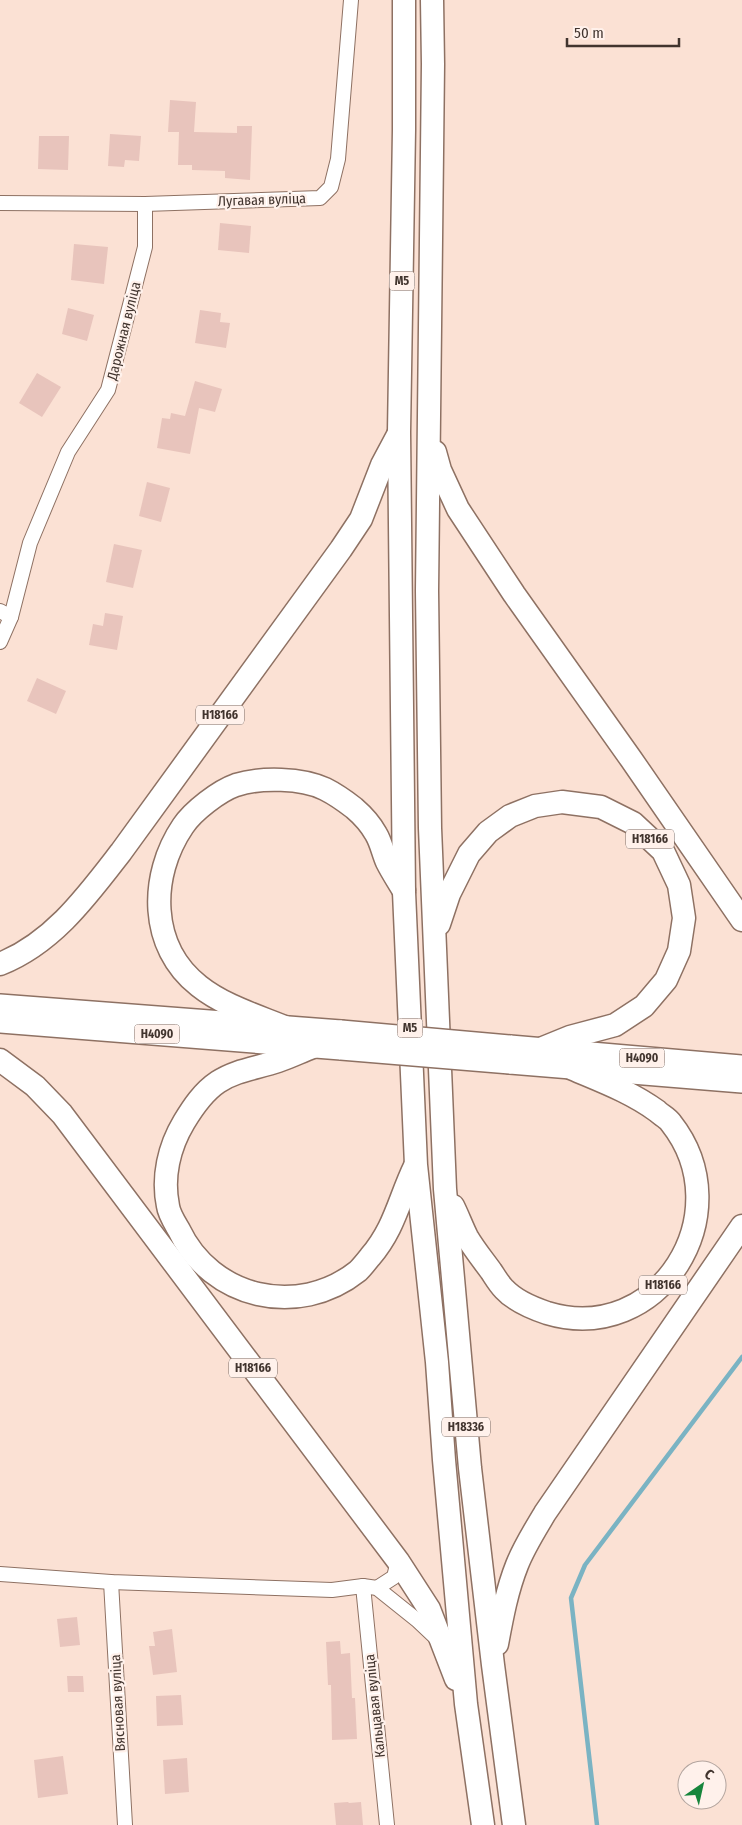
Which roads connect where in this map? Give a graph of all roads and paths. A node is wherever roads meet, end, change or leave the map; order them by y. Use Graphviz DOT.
graph roads {
  1 [pos="351,0"];
  2 [pos="404,0"];
  3 [pos="432,0"];
  4 [pos="0,203"];
  5 [pos="145,204"];
  6 [pos="399,432"];
  7 [pos="429,434"];
  8 [pos="6,614"];
  9 [pos="0,642"];
  10 [pos="404,892"];
  11 [pos="742,920"];
  12 [pos="434,936"];
  13 [pos="0,964"];
  14 [pos="0,1006"];
  15 [pos="0,1022"];
  16 [pos="287,1028"];
  17 [pos="341,1040"];
  18 [pos="313,1047"];
  19 [pos="543,1048"];
  20 [pos="510,1054"];
  21 [pos="0,1060"];
  22 [pos="742,1066"];
  23 [pos="572,1069"];
  24 [pos="742,1082"];
  25 [pos="416,1165"];
  26 [pos="445,1189"];
  27 [pos="742,1226"];
  28 [pos="398,1561"];
  29 [pos="0,1574"];
  30 [pos="111,1582"];
  31 [pos="370,1587"];
  32 [pos="444,1646"];
  33 [pos="493,1665"];
  34 [pos="466,1704"];
  35 [pos="125,1825"];
  36 [pos="387,1825"];
  37 [pos="483,1825"];
  38 [pos="514,1825"];
  1 -- 5 [label="street, Лугавая вуліца"];
  2 -- 6 [label="highway, М5"];
  3 -- 7 [label="highway, М5"];
  4 -- 5 [label="street, Лугавая вуліца"];
  5 -- 8 [label="street, Дарожная вуліца"];
  6 -- 10 [label="highway, М5"];
  6 -- 13 [label="highway, Н18166"];
  7 -- 11 [label="highway, Н18166"];
  7 -- 12 [label="highway, М5"];
  8 -- 9 [label="street, Дарожная вуліца"];
  10 -- 16 [label="highway"];
  10 -- 25 [label="highway, М5"];
  12 -- 19 [label="highway, Н18166"];
  12 -- 26 [label="highway, М5"];
  14 -- 16 [label="main road, Н4090"];
  15 -- 18 [label="main road, Н4090"];
  16 -- 17 [label="main road, Н4090"];
  17 -- 18 [label="main road, Н4090"];
  17 -- 20 [label="main road, Н4090, bridge"];
  18 -- 25 [label="highway"];
  19 -- 20 [label="main road, Н4090"];
  19 -- 22 [label="main road, Н4090"];
  20 -- 23 [label="main road, Н4090"];
  21 -- 28 [label="highway, Н18166"];
  23 -- 24 [label="main road, Н4090"];
  23 -- 26 [label="highway, Н18166"];
  25 -- 34 [label="highway, Н18336"];
  26 -- 33 [label="highway, Н18336"];
  27 -- 33 [label="highway, Н18166"];
  28 -- 31 [label="street"];
  28 -- 32 [label="highway, Н18166"];
  29 -- 30 [label="street"];
  30 -- 31 [label="street"];
  30 -- 35 [label="street, Вясновая вуліца"];
  31 -- 32 [label="street"];
  31 -- 36 [label="street, Кальцавая вуліца"];
  32 -- 34 [label="highway, Н18166"];
  33 -- 38 [label="highway, Н18336"];
  34 -- 37 [label="highway, Н18336"];
}
